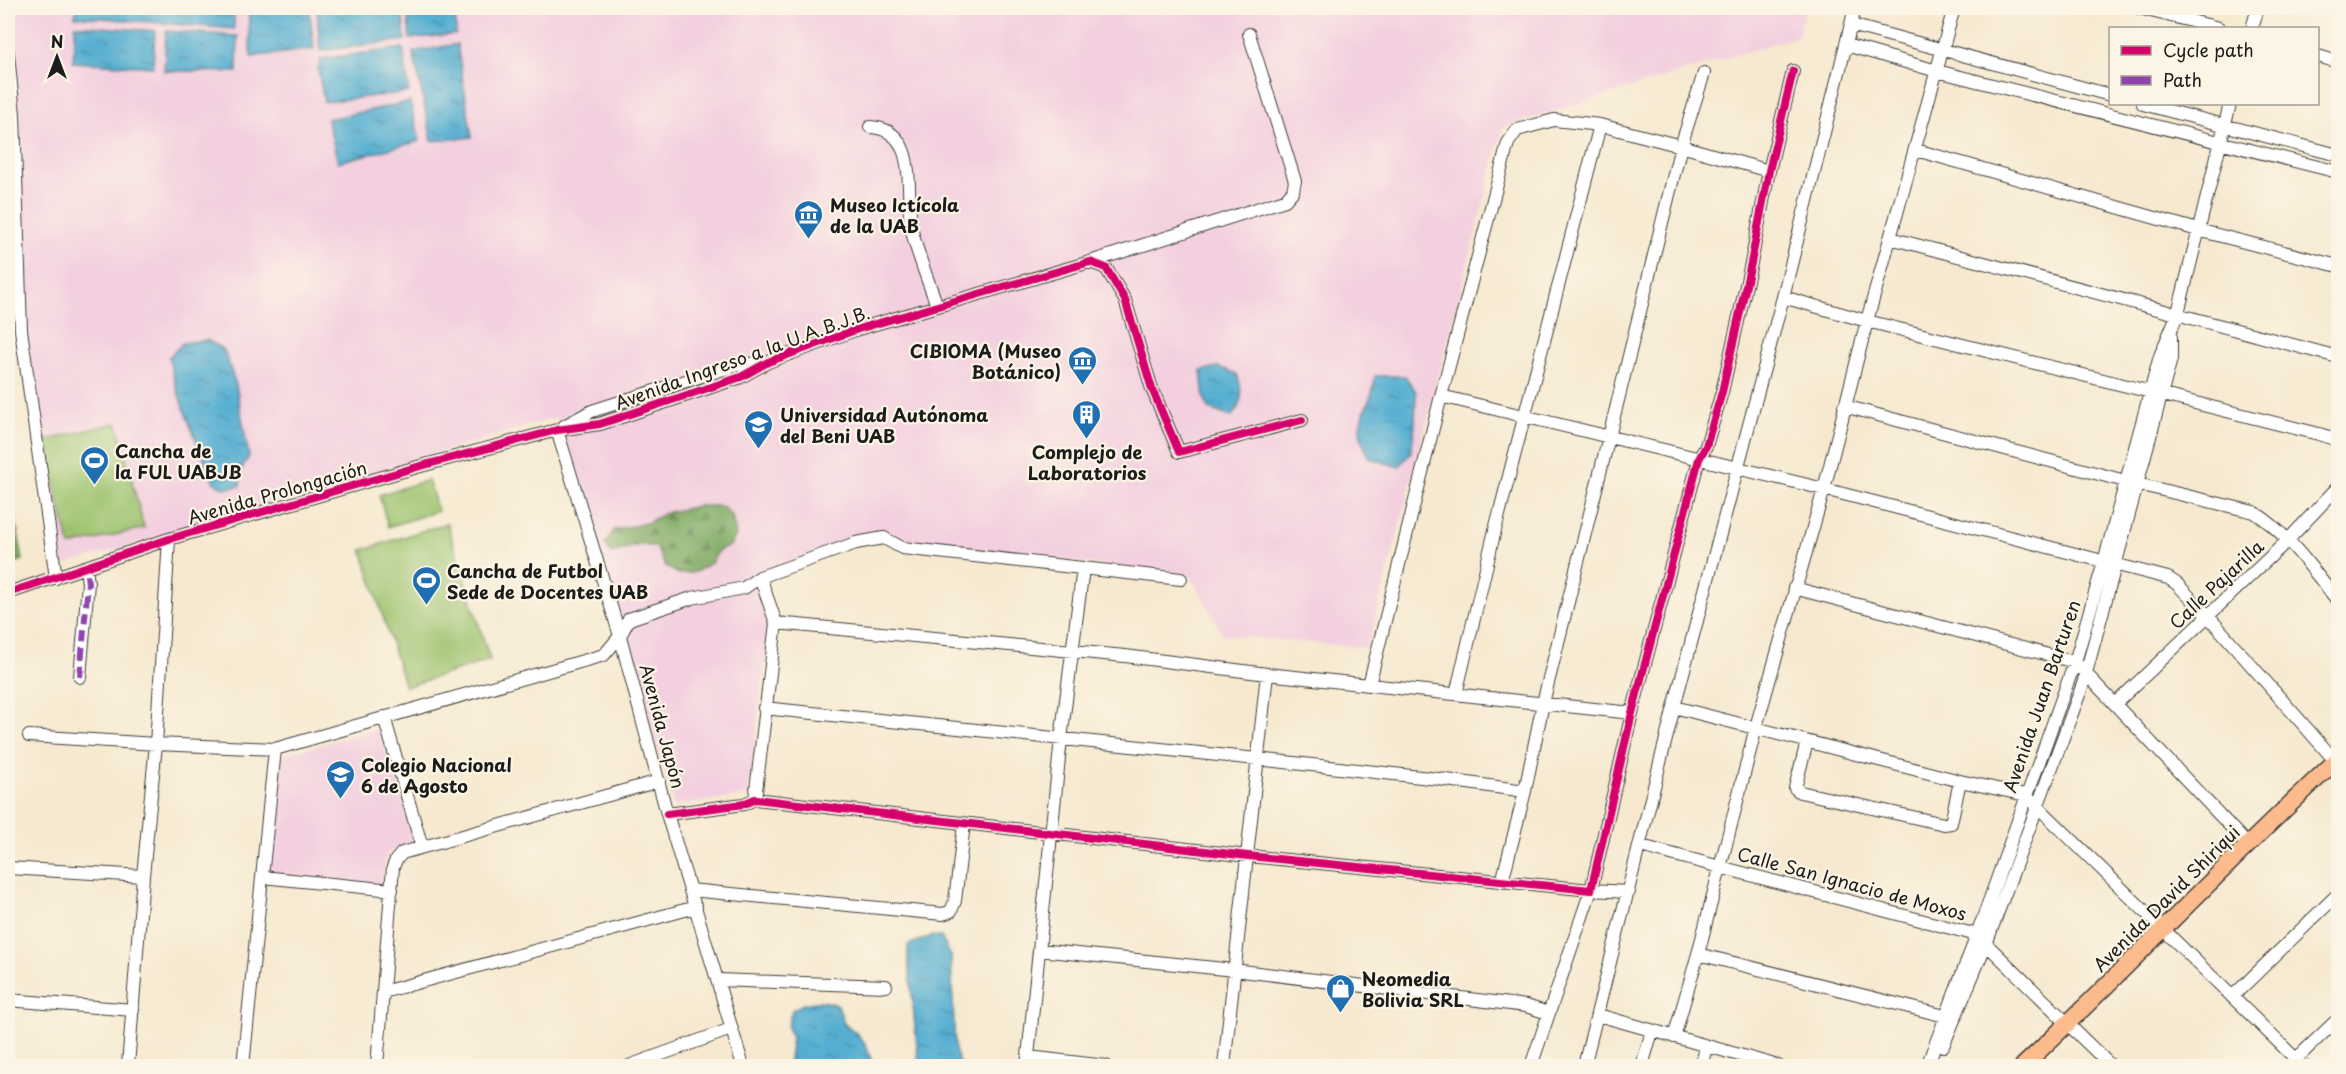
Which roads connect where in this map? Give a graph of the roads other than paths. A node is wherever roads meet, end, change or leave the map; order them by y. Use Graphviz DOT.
graph roads {
  1 [pos="1855,8"];
  2 [pos="1954,8"];
  3 [pos="2139,8"];
  4 [pos="2258,8"];
  5 [pos="1851,25"];
  6 [pos="2215,27"];
  7 [pos="2252,27"];
  8 [pos="1249,34"];
  9 [pos="1846,45"];
  10 [pos="1943,50"];
  11 [pos="8,54"];
  12 [pos="2319,56"];
  13 [pos="2338,62"];
  14 [pos="1793,71"];
  15 [pos="1937,71"];
  16 [pos="1704,73"];
  17 [pos="2109,95"];
  18 [pos="2147,105"];
  19 [pos="2230,105"];
  20 [pos="1600,125"];
  21 [pos="2225,126"];
  22 [pos="870,127"];
  23 [pos="2220,144"];
  24 [pos="1682,146"];
  25 [pos="1916,150"];
  26 [pos="2338,155"];
  27 [pos="1769,171"];
  28 [pos="2338,172"];
  29 [pos="12,202"];
  30 [pos="2198,230"];
  31 [pos="1890,238"];
  32 [pos="1090,262"];
  33 [pos="2338,266"];
  34 [pos="1783,297"];
  35 [pos="937,306"];
  36 [pos="2178,313"];
  37 [pos="1867,321"];
  38 [pos="2338,357"];
  39 [pos="2156,394"];
  40 [pos="1441,396"];
  41 [pos="1845,406"];
  42 [pos="1525,415"];
  43 [pos="1302,420"];
  44 [pos="557,430"];
  45 [pos="1609,437"];
  46 [pos="2338,440"];
  47 [pos="1699,459"];
  48 [pos="1738,468"];
  49 [pos="2131,483"];
  50 [pos="2338,487"];
  51 [pos="1824,489"];
  52 [pos="169,539"];
  53 [pos="2288,541"];
  54 [pos="2110,563"];
  55 [pos="86,568"];
  56 [pos="1083,568"];
  57 [pos="760,577"];
  58 [pos="56,578"];
  59 [pos="1181,579"];
  60 [pos="1794,588"];
  61 [pos="8,593"];
  62 [pos="2338,601"];
  63 [pos="2208,616"];
  64 [pos="776,623"];
  65 [pos="620,636"];
  66 [pos="1073,651"];
  67 [pos="2074,662"];
  68 [pos="1267,674"];
  69 [pos="2086,674"];
  70 [pos="80,677"];
  71 [pos="1369,685"];
  72 [pos="1456,694"];
  73 [pos="1543,703"];
  74 [pos="2115,704"];
  75 [pos="1674,707"];
  76 [pos="764,708"];
  77 [pos="1632,713"];
  78 [pos="384,717"];
  79 [pos="1756,727"];
  80 [pos="29,736"];
  81 [pos="1061,739"];
  82 [pos="1807,742"];
  83 [pos="156,744"];
  84 [pos="275,748"];
  85 [pos="1257,759"];
  86 [pos="2338,761"];
  87 [pos="659,781"];
  88 [pos="1960,781"];
  89 [pos="1525,791"];
  90 [pos="2026,795"];
  91 [pos="755,798"];
  92 [pos="2038,806"];
  93 [pos="667,814"];
  94 [pos="964,824"];
  95 [pos="1050,834"];
  96 [pos="2247,844"];
  97 [pos="1641,846"];
  98 [pos="422,847"];
  99 [pos="1248,856"];
  100 [pos="8,868"];
  101 [pos="1721,868"];
  102 [pos="143,876"];
  103 [pos="262,877"];
  104 [pos="1502,882"];
  105 [pos="392,890"];
  106 [pos="690,890"];
  107 [pos="1591,890"];
  108 [pos="1629,892"];
  109 [pos="2338,894"];
  110 [pos="696,908"];
  111 [pos="2163,928"];
  112 [pos="1982,939"];
  113 [pos="1039,950"];
  114 [pos="1698,954"];
  115 [pos="1234,969"];
  116 [pos="718,980"];
  117 [pos="886,986"];
  118 [pos="383,992"];
  119 [pos="2232,997"];
  120 [pos="8,1000"];
  121 [pos="133,1010"];
  122 [pos="1548,1013"];
  123 [pos="1598,1015"];
  124 [pos="1945,1016"];
  125 [pos="2338,1019"];
  126 [pos="2068,1024"];
  127 [pos="731,1029"];
  128 [pos="1652,1031"];
  129 [pos="1674,1037"];
  130 [pos="1706,1047"];
  131 [pos="1028,1062"];
  132 [pos="2300,1063"];
  133 [pos="128,1066"];
  134 [pos="243,1066"];
  135 [pos="377,1066"];
  136 [pos="629,1066"];
  137 [pos="743,1066"];
  138 [pos="1106,1066"];
  139 [pos="1224,1066"];
  140 [pos="1531,1066"];
  141 [pos="1584,1066"];
  142 [pos="1642,1066"];
  143 [pos="1701,1066"];
  144 [pos="1778,1066"];
  145 [pos="1927,1066"];
  146 [pos="1936,1066"];
  147 [pos="2023,1066"];
  148 [pos="2110,1066"];
  1 -- 5 [label="street"];
  2 -- 10 [label="street"];
  3 -- 6 [label="street"];
  4 -- 7 [label="street"];
  5 -- 9 [label="street"];
  5 -- 10 [label="street"];
  8 -- 32 [label="street, Avenida Ingreso a la U.A.B.J.B."];
  9 -- 15 [label="street"];
  9 -- 34 [label="street"];
  10 -- 15 [label="street"];
  10 -- 17 [label="street"];
  11 -- 29 [label="street"];
  12 -- 13 [label="street"];
  14 -- 27 [label="street"];
  15 -- 23 [label="street"];
  15 -- 25 [label="street"];
  16 -- 24 [label="street"];
  18 -- 21 [label="street"];
  19 -- 21 [label="street, Avenida Juan Barturen"];
  20 -- 24 [label="street"];
  20 -- 40 [label="street"];
  20 -- 42 [label="street"];
  21 -- 23 [label="street, Avenida Juan Barturen"];
  21 -- 26 [label="street"];
  22 -- 35 [label="street"];
  23 -- 28 [label="street"];
  23 -- 30 [label="street, Avenida Juan Barturen"];
  24 -- 27 [label="street"];
  24 -- 45 [label="street"];
  25 -- 30 [label="street"];
  25 -- 31 [label="street"];
  27 -- 47 [label="street"];
  29 -- 58 [label="street"];
  30 -- 33 [label="street"];
  30 -- 36 [label="street, Avenida Juan Barturen"];
  31 -- 36 [label="street"];
  31 -- 37 [label="street"];
  32 -- 35 [label="street, Avenida Ingreso a la U.A.B.J.B."];
  32 -- 43 [label="street"];
  34 -- 37 [label="street"];
  34 -- 48 [label="street"];
  35 -- 44 [label="street, Avenida Ingreso a la U.A.B.J.B."];
  36 -- 38 [label="street"];
  36 -- 39 [label="street, Avenida Juan Barturen"];
  37 -- 39 [label="street"];
  37 -- 41 [label="street"];
  39 -- 46 [label="street"];
  39 -- 49 [label="street, Avenida Juan Barturen"];
  40 -- 42 [label="street"];
  40 -- 71 [label="street"];
  41 -- 49 [label="street"];
  41 -- 51 [label="street"];
  42 -- 45 [label="street"];
  42 -- 72 [label="street"];
  44 -- 52 [label="street, Avenida Prolongación"];
  44 -- 65 [label="street, Avenida Japón"];
  45 -- 47 [label="street"];
  45 -- 73 [label="street"];
  47 -- 48 [label="street"];
  47 -- 77 [label="street"];
  48 -- 51 [label="street"];
  48 -- 75 [label="street"];
  49 -- 53 [label="street"];
  49 -- 54 [label="street, Avenida Juan Barturen"];
  50 -- 53 [label="street, Calle Pajarilla"];
  51 -- 54 [label="street"];
  51 -- 60 [label="street"];
  52 -- 55 [label="street, Avenida Prolongación"];
  52 -- 83 [label="street"];
  53 -- 62 [label="street"];
  53 -- 63 [label="street, Calle Pajarilla"];
  54 -- 63 [label="street"];
  54 -- 67 [label="street, Avenida Juan Barturen"];
  54 -- 69 [label="street, Avenida Juan Barturen"];
  55 -- 58 [label="street, Avenida Prolongación"];
  55 -- 70 [label="street"];
  56 -- 57 [label="street"];
  56 -- 59 [label="street"];
  56 -- 66 [label="street"];
  57 -- 64 [label="street"];
  57 -- 65 [label="street"];
  58 -- 61 [label="street, Avenida Prolongación"];
  60 -- 67 [label="street"];
  60 -- 79 [label="street"];
  63 -- 74 [label="street, Calle Pajarilla"];
  63 -- 86 [label="street"];
  64 -- 66 [label="street"];
  64 -- 76 [label="street"];
  65 -- 78 [label="street"];
  65 -- 87 [label="street, Avenida Japón"];
  66 -- 68 [label="street"];
  66 -- 81 [label="street"];
  67 -- 69 [label="street"];
  67 -- 90 [label="street, Avenida Juan Barturen"];
  68 -- 71 [label="street"];
  68 -- 85 [label="street"];
  69 -- 74 [label="street"];
  69 -- 92 [label="street, Avenida Juan Barturen"];
  71 -- 72 [label="street"];
  72 -- 73 [label="street"];
  73 -- 77 [label="street"];
  73 -- 89 [label="street"];
  74 -- 96 [label="street"];
  75 -- 79 [label="street"];
  75 -- 97 [label="street"];
  76 -- 81 [label="street"];
  76 -- 91 [label="street"];
  77 -- 107 [label="street"];
  78 -- 84 [label="street"];
  78 -- 98 [label="street"];
  79 -- 82 [label="street"];
  79 -- 101 [label="street"];
  80 -- 83 [label="street"];
  81 -- 85 [label="street"];
  81 -- 95 [label="street"];
  82 -- 88 [label="street"];
  82 -- 88 [label="street"];
  83 -- 84 [label="street"];
  83 -- 102 [label="street"];
  84 -- 103 [label="street"];
  85 -- 89 [label="street"];
  85 -- 99 [label="street"];
  86 -- 96 [label="main road, Avenida David Shiriqui"];
  87 -- 93 [label="street, Avenida Japón"];
  87 -- 98 [label="street"];
  88 -- 90 [label="street"];
  89 -- 104 [label="street"];
  90 -- 92 [label="street"];
  90 -- 112 [label="street, Avenida Juan Barturen"];
  91 -- 93 [label="street"];
  91 -- 94 [label="street"];
  92 -- 111 [label="street"];
  92 -- 112 [label="street, Avenida Juan Barturen"];
  93 -- 106 [label="street, Avenida Japón"];
  94 -- 95 [label="street"];
  94 -- 106 [label="street"];
  95 -- 99 [label="street"];
  95 -- 113 [label="street"];
  96 -- 111 [label="main road, Avenida David Shiriqui"];
  97 -- 101 [label="street, Calle San Ignacio de Moxos"];
  97 -- 108 [label="street"];
  98 -- 105 [label="street"];
  99 -- 104 [label="street"];
  99 -- 115 [label="street"];
  100 -- 102 [label="street"];
  101 -- 112 [label="street, Calle San Ignacio de Moxos"];
  101 -- 114 [label="street"];
  102 -- 121 [label="street"];
  103 -- 105 [label="street"];
  103 -- 134 [label="street"];
  104 -- 107 [label="street"];
  105 -- 118 [label="street"];
  106 -- 110 [label="street, Avenida Japón"];
  107 -- 108 [label="street"];
  107 -- 122 [label="street"];
  108 -- 123 [label="street"];
  109 -- 119 [label="street"];
  110 -- 116 [label="street, Avenida Japón"];
  110 -- 118 [label="street"];
  111 -- 119 [label="street"];
  111 -- 126 [label="main road, Avenida David Shiriqui"];
  112 -- 124 [label="street, Avenida Juan Barturen"];
  112 -- 126 [label="street, Calle San Ignacio de Moxos"];
  112 -- 146 [label="street, Avenida Juan Barturen"];
  113 -- 115 [label="street"];
  113 -- 131 [label="street"];
  114 -- 124 [label="street"];
  114 -- 129 [label="street"];
  115 -- 122 [label="street"];
  115 -- 139 [label="street"];
  116 -- 117 [label="street"];
  116 -- 127 [label="street, Avenida Japón"];
  118 -- 135 [label="street"];
  119 -- 132 [label="street"];
  120 -- 121 [label="street"];
  121 -- 133 [label="street"];
  122 -- 140 [label="street"];
  123 -- 128 [label="street"];
  123 -- 141 [label="street"];
  124 -- 145 [label="street, Avenida Juan Barturen"];
  125 -- 132 [label="street"];
  126 -- 147 [label="main road, Avenida David Shiriqui"];
  126 -- 148 [label="street, Calle San Ignacio de Moxos"];
  127 -- 136 [label="street"];
  127 -- 137 [label="street, Avenida Japón"];
  128 -- 129 [label="street"];
  128 -- 142 [label="street"];
  129 -- 130 [label="street"];
  130 -- 143 [label="street"];
  130 -- 144 [label="street"];
  131 -- 138 [label="street"];
}
